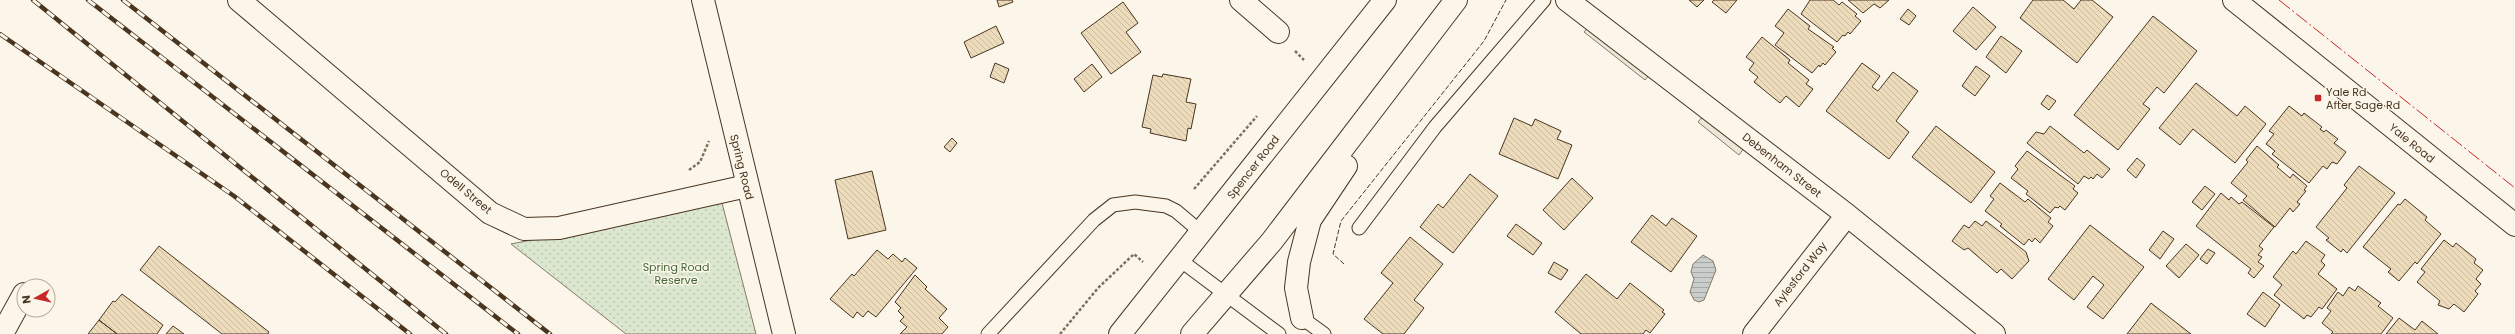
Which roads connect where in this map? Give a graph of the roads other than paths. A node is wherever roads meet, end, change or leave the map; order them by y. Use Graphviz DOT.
graph roads {
  1 [pos="239,0"];
  2 [pos="703,0"];
  3 [pos="1240,0"];
  4 [pos="1385,0"];
  5 [pos="1544,0"];
  6 [pos="1567,0"];
  7 [pos="2234,0"];
  8 [pos="1454,3"];
  9 [pos="1278,32"];
  10 [pos="746,186"];
  11 [pos="1847,215"];
  12 [pos="2515,225"];
  13 [pos="1359,228"];
  14 [pos="1202,233"];
  15 [pos="1180,260"];
  16 [pos="1226,294"];
  17 [pos="16,308"];
  18 [pos="1302,318"];
  19 [pos="2,334"];
  20 [pos="784,334"];
  21 [pos="988,334"];
  22 [pos="1120,334"];
  23 [pos="1192,334"];
  24 [pos="1279,334"];
  25 [pos="1324,334"];
  26 [pos="1754,334"];
  27 [pos="1994,334"];
  1 -- 10 [label="street, Odell Street"];
  2 -- 10 [label="street, Spring Road"];
  3 -- 9 [label="street"];
  4 -- 14 [label="street, Spencer Road"];
  5 -- 13 [label="lane"];
  6 -- 11 [label="street, Debenham Street"];
  7 -- 12 [label="street, Yale Road"];
  8 -- 16 [label="street"];
  8 -- 18 [label="street"];
  10 -- 20 [label="street, Spring Road"];
  11 -- 26 [label="street, Aylesford Way"];
  11 -- 27 [label="street, Debenham Street"];
  14 -- 15 [label="street, Spencer Road"];
  14 -- 21 [label="lane"];
  15 -- 16 [label="lane"];
  15 -- 22 [label="street, Spencer Road"];
  16 -- 23 [label="street"];
  16 -- 24 [label="lane"];
  17 -- 19 [label="street"];
  18 -- 25 [label="lane"];
}
